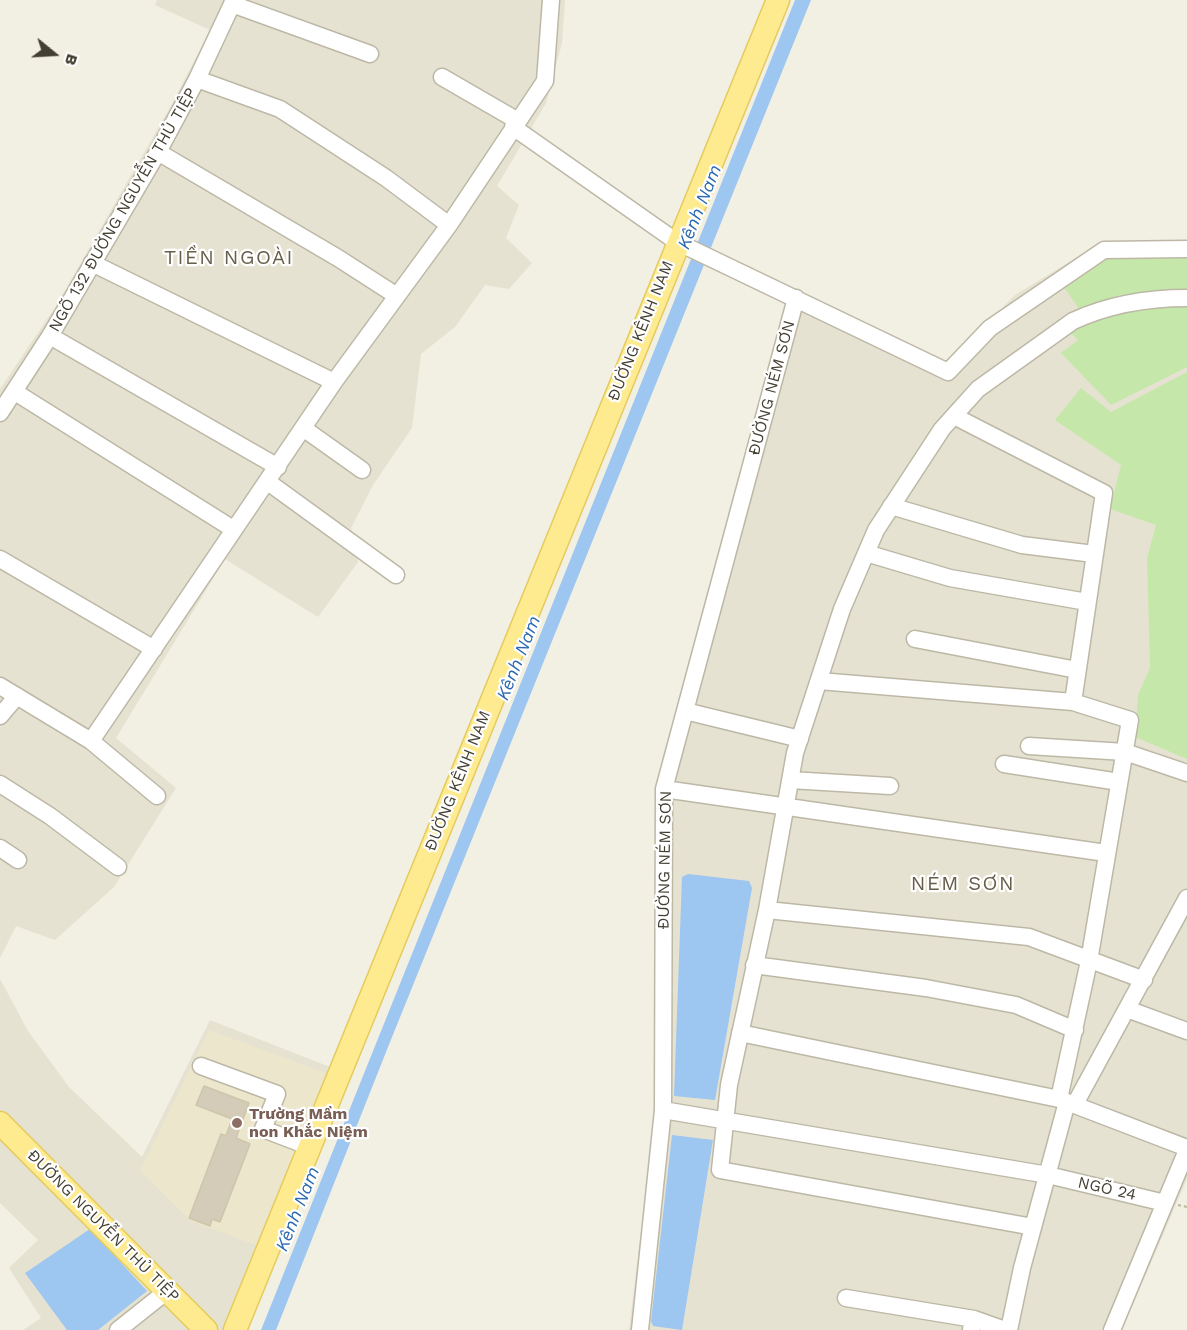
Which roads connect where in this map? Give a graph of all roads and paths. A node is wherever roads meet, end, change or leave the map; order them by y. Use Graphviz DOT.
graph roads {
  1 [pos="551,0"];
  2 [pos="778,0"];
  3 [pos="233,2"];
  4 [pos="370,54"];
  5 [pos="442,77"];
  6 [pos="197,80"];
  7 [pos="516,124"];
  8 [pos="158,152"];
  9 [pos="449,225"];
  10 [pos="678,242"];
  11 [pos="1187,249"];
  12 [pos="92,263"];
  13 [pos="397,296"];
  14 [pos="796,298"];
  15 [pos="1187,298"];
  16 [pos="50,336"];
  17 [pos="334,382"];
  18 [pos="15,392"];
  19 [pos="0,413"];
  20 [pos="954,416"];
  21 [pos="303,428"];
  22 [pos="278,467"];
  23 [pos="362,470"];
  24 [pos="268,482"];
  25 [pos="891,506"];
  26 [pos="233,529"];
  27 [pos="866,553"];
  28 [pos="1094,554"];
  29 [pos="0,559"];
  30 [pos="396,575"];
  31 [pos="1087,602"];
  32 [pos="915,639"];
  33 [pos="154,649"];
  34 [pos="1077,670"];
  35 [pos="819,681"];
  36 [pos="0,686"];
  37 [pos="17,696"];
  38 [pos="1073,702"];
  39 [pos="685,711"];
  40 [pos="0,717"];
  41 [pos="800,740"];
  42 [pos="91,741"];
  43 [pos="1029,746"];
  44 [pos="1125,752"];
  45 [pos="1004,764"];
  46 [pos="1187,773"];
  47 [pos="790,780"];
  48 [pos="1119,782"];
  49 [pos="0,784"];
  50 [pos="890,786"];
  51 [pos="664,789"];
  52 [pos="157,796"];
  53 [pos="784,806"];
  54 [pos="0,848"];
  55 [pos="1106,852"];
  56 [pos="18,860"];
  57 [pos="118,867"];
  58 [pos="1187,898"];
  59 [pos="767,910"];
  60 [pos="1089,962"];
  61 [pos="754,965"];
  62 [pos="1144,980"];
  63 [pos="1127,1009"];
  64 [pos="1075,1030"];
  65 [pos="1187,1031"];
  66 [pos="740,1033"];
  67 [pos="201,1066"];
  68 [pos="1067,1102"];
  69 [pos="663,1110"];
  70 [pos="726,1118"];
  71 [pos="0,1123"];
  72 [pos="310,1147"];
  73 [pos="1187,1149"];
  74 [pos="1048,1175"];
  75 [pos="1165,1203"];
  76 [pos="1033,1227"];
  77 [pos="167,1291"];
  78 [pos="846,1298"];
  79 [pos="972,1324"];
  80 [pos="118,1330"];
  81 [pos="206,1330"];
  82 [pos="235,1330"];
  83 [pos="640,1330"];
  84 [pos="1007,1330"];
  85 [pos="1112,1330"];
  1 -- 7 [label="street"];
  2 -- 10 [label="main road, ĐƯỜNG KÊNH NAM"];
  3 -- 4 [label="street"];
  3 -- 6 [label="street, NGÕ 132 ĐƯỜNG NGUYỄN THỦ TIỆP"];
  5 -- 7 [label="street"];
  6 -- 8 [label="street, NGÕ 132 ĐƯỜNG NGUYỄN THỦ TIỆP"];
  6 -- 9 [label="street"];
  7 -- 9 [label="street"];
  7 -- 10 [label="street"];
  8 -- 12 [label="street, NGÕ 132 ĐƯỜNG NGUYỄN THỦ TIỆP"];
  8 -- 13 [label="street"];
  9 -- 13 [label="street"];
  10 -- 14 [label="street"];
  10 -- 72 [label="main road, ĐƯỜNG KÊNH NAM"];
  11 -- 14 [label="street"];
  12 -- 16 [label="street, NGÕ 132 ĐƯỜNG NGUYỄN THỦ TIỆP"];
  12 -- 17 [label="street"];
  13 -- 17 [label="street"];
  14 -- 39 [label="street, ĐƯỜNG NÉM SƠN"];
  15 -- 20 [label="street"];
  16 -- 18 [label="street, NGÕ 132 ĐƯỜNG NGUYỄN THỦ TIỆP"];
  16 -- 22 [label="street"];
  17 -- 21 [label="street"];
  18 -- 19 [label="street, NGÕ 132 ĐƯỜNG NGUYỄN THỦ TIỆP"];
  18 -- 26 [label="street"];
  20 -- 25 [label="street"];
  20 -- 28 [label="street"];
  21 -- 22 [label="street"];
  21 -- 23 [label="street"];
  22 -- 24 [label="street"];
  24 -- 26 [label="street"];
  24 -- 30 [label="street"];
  25 -- 27 [label="street"];
  25 -- 28 [label="street"];
  26 -- 33 [label="street"];
  27 -- 31 [label="street"];
  27 -- 35 [label="street"];
  28 -- 31 [label="street"];
  29 -- 33 [label="street"];
  31 -- 34 [label="street"];
  32 -- 34 [label="street"];
  33 -- 42 [label="street"];
  34 -- 38 [label="street"];
  35 -- 38 [label="street"];
  35 -- 41 [label="street"];
  36 -- 37 [label="street"];
  37 -- 40 [label="street"];
  37 -- 42 [label="street"];
  38 -- 44 [label="street"];
  39 -- 41 [label="street"];
  39 -- 51 [label="street, ĐƯỜNG NÉM SƠN"];
  41 -- 47 [label="street"];
  42 -- 52 [label="street"];
  43 -- 44 [label="street"];
  44 -- 46 [label="street"];
  44 -- 48 [label="street"];
  45 -- 48 [label="street"];
  47 -- 50 [label="street"];
  47 -- 53 [label="street"];
  48 -- 55 [label="street"];
  49 -- 57 [label="street"];
  51 -- 53 [label="street"];
  51 -- 69 [label="street, ĐƯỜNG NÉM SƠN"];
  53 -- 55 [label="street"];
  53 -- 59 [label="street"];
  54 -- 56 [label="street"];
  55 -- 60 [label="street"];
  58 -- 62 [label="street"];
  59 -- 60 [label="street"];
  59 -- 61 [label="street"];
  60 -- 62 [label="street"];
  60 -- 64 [label="street"];
  61 -- 64 [label="street"];
  61 -- 66 [label="street"];
  62 -- 63 [label="street"];
  63 -- 65 [label="street"];
  63 -- 68 [label="street"];
  64 -- 68 [label="street"];
  66 -- 68 [label="street"];
  66 -- 70 [label="street"];
  67 -- 72 [label="street"];
  68 -- 73 [label="street"];
  68 -- 74 [label="street"];
  69 -- 70 [label="street, NGÕ 24"];
  69 -- 83 [label="street, ĐƯỜNG NÉM SƠN"];
  70 -- 74 [label="street, NGÕ 24"];
  70 -- 76 [label="street"];
  71 -- 77 [label="main road, ĐƯỜNG NGUYỄN THỦ TIỆP"];
  72 -- 82 [label="main road, ĐƯỜNG KÊNH NAM"];
  73 -- 75 [label="street"];
  74 -- 75 [label="street, NGÕ 24"];
  74 -- 76 [label="street"];
  75 -- 85 [label="street"];
  76 -- 84 [label="street"];
  77 -- 80 [label="street"];
  77 -- 81 [label="main road, ĐƯỜNG NGUYỄN THỦ TIỆP"];
  78 -- 79 [label="street"];
  79 -- 84 [label="street"];
}
